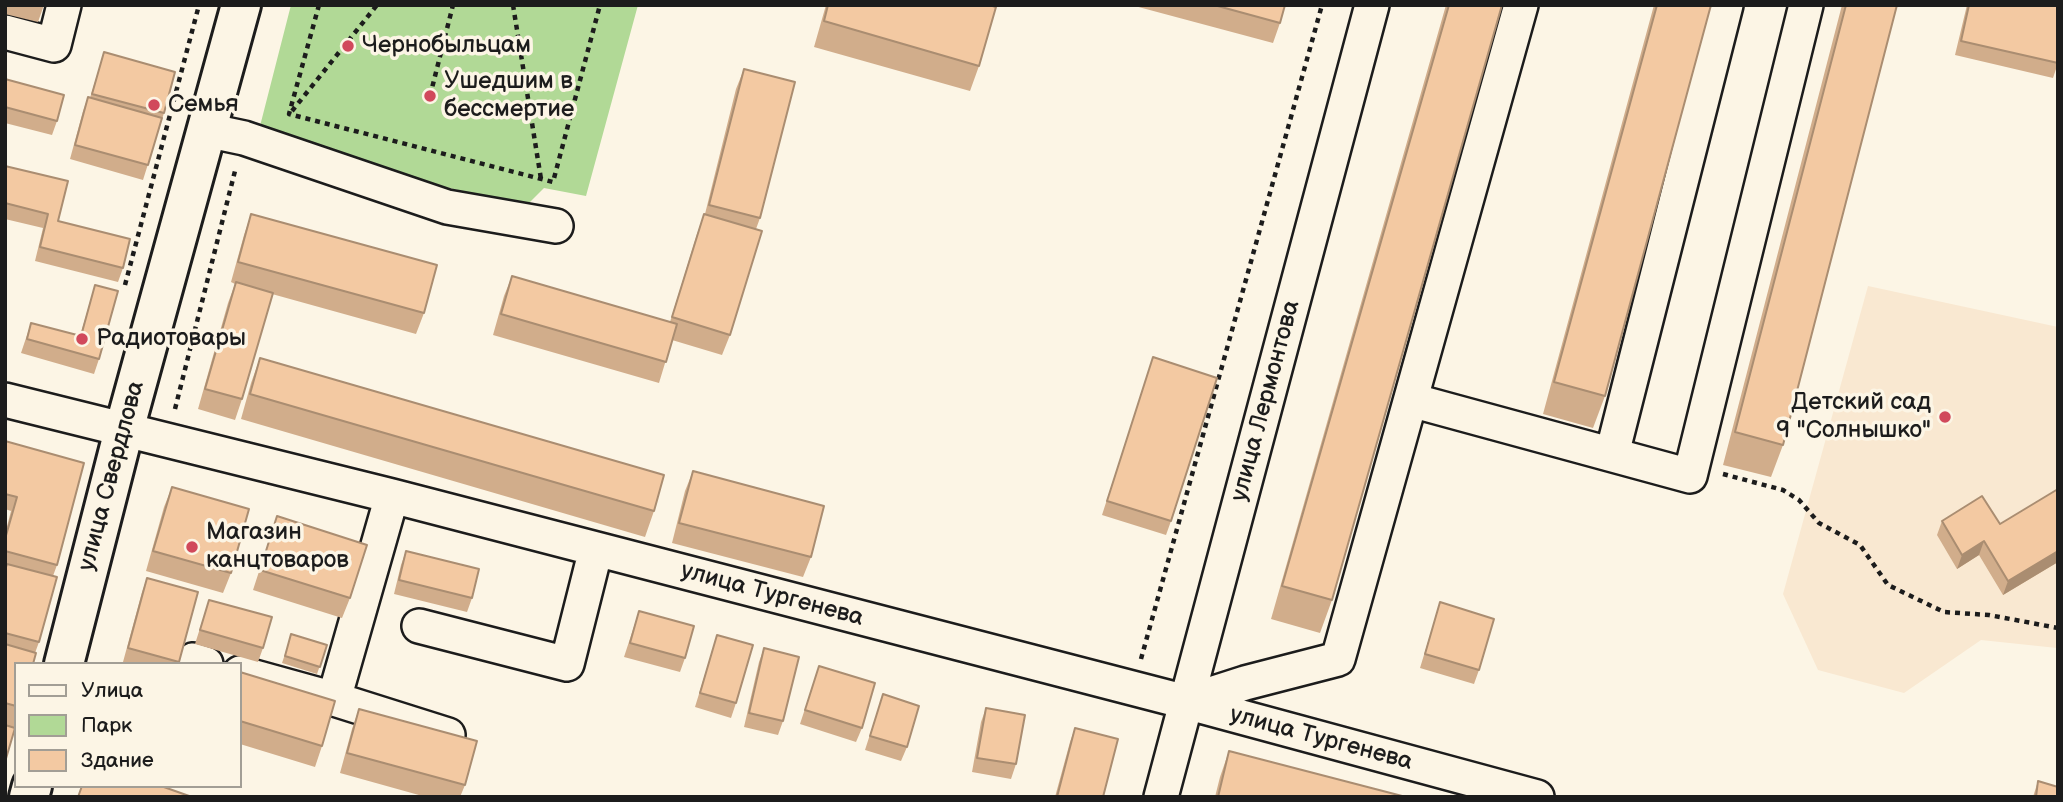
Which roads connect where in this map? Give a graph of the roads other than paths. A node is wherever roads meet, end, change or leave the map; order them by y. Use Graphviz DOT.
graph roads {
  1 [pos="64,5"];
  2 [pos="241,5"];
  3 [pos="1373,5"];
  4 [pos="1521,5"];
  5 [pos="1726,5"];
  6 [pos="1806,5"];
  7 [pos="5,32"];
  8 [pos="206,130"];
  9 [pos="556,226"];
  10 [pos="5,400"];
  11 [pos="1411,400"];
  12 [pos="124,430"];
  13 [pos="1612,454"];
  14 [pos="392,496"];
  15 [pos="596,549"];
  16 [pos="419,626"];
  17 [pos="65,662"];
  18 [pos="242,674"];
  19 [pos="334,699"];
  20 [pos="1186,702"];
  21 [pos="463,740"];
  22 [pos="1161,797"];
  23 [pos="1537,797"];
  1 -- 7 [label="street"];
  2 -- 8 [label="main road, улица Свердлова"];
  3 -- 20 [label="street, улица Лермонтова"];
  4 -- 11 [label="street"];
  5 -- 13 [label="street"];
  6 -- 13 [label="street"];
  8 -- 9 [label="street"];
  8 -- 12 [label="main road, улица Свердлова"];
  10 -- 12 [label="street, улица Тургенева"];
  11 -- 13 [label="street"];
  11 -- 20 [label="street"];
  12 -- 14 [label="street, улица Тургенева"];
  12 -- 17 [label="main road, улица Свердлова"];
  14 -- 15 [label="street, улица Тургенева"];
  14 -- 19 [label="street"];
  15 -- 16 [label="street"];
  15 -- 20 [label="street, улица Тургенева"];
  18 -- 19 [label="street"];
  19 -- 21 [label="street"];
  20 -- 22 [label="street, улица Лермонтова"];
  20 -- 23 [label="street, улица Тургенева"];
}
